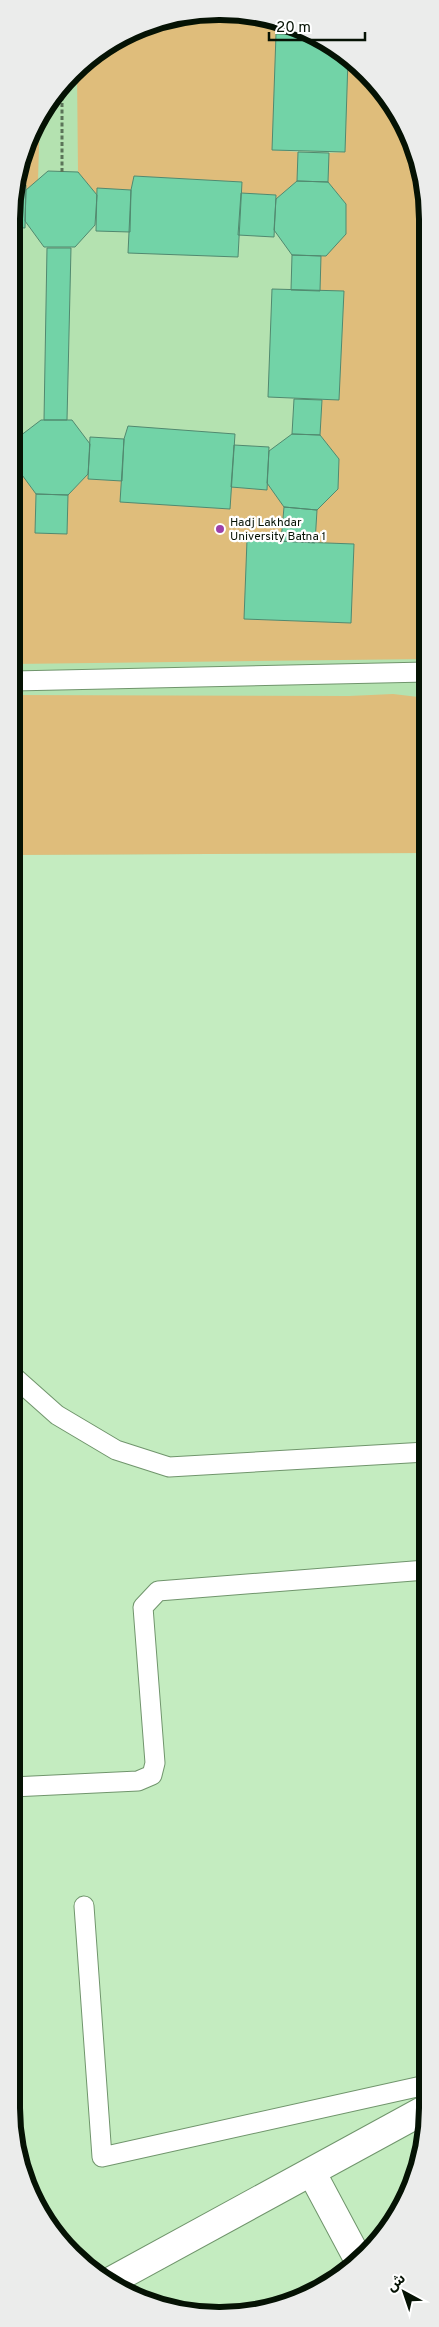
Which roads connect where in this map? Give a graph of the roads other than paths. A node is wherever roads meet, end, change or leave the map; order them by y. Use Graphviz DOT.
graph roads {
  1 [pos="419,672"];
  2 [pos="20,681"];
  3 [pos="20,1382"];
  4 [pos="419,1452"];
  5 [pos="419,1571"];
  6 [pos="20,1787"];
  7 [pos="84,1906"];
  8 [pos="419,2087"];
  9 [pos="419,2113"];
  10 [pos="312,2173"];
  11 [pos="355,2254"];
  12 [pos="117,2278"];
  1 -- 2 [label="lane"];
  3 -- 4 [label="lane"];
  5 -- 6 [label="lane"];
  7 -- 8 [label="lane"];
  9 -- 10 [label="street"];
  10 -- 11 [label="street"];
  10 -- 12 [label="street"];
}
